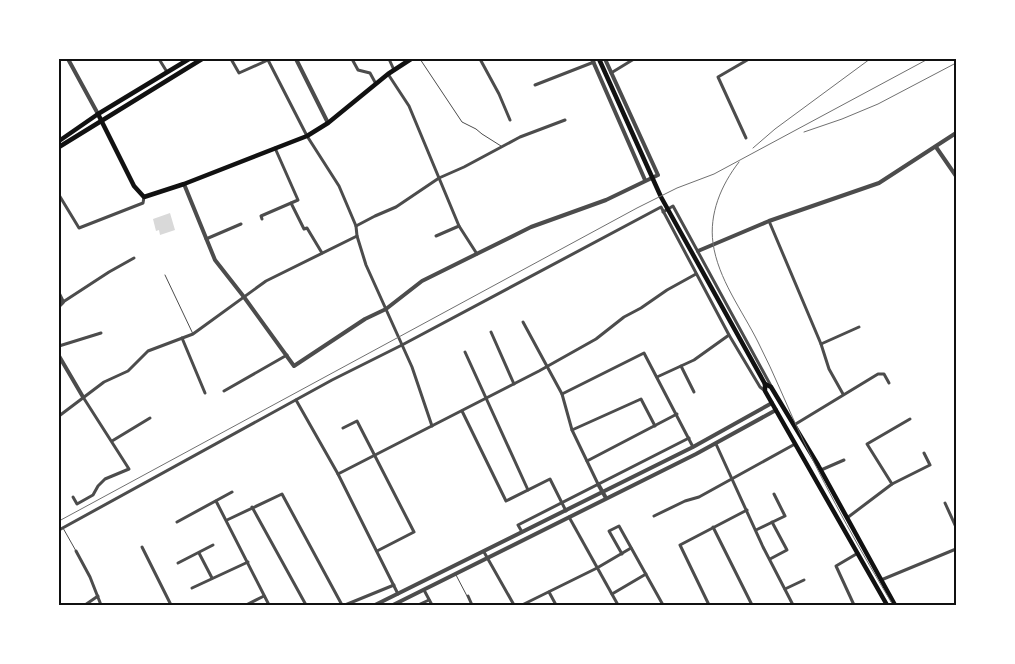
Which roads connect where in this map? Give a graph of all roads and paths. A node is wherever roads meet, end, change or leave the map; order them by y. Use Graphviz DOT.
graph roads {
  1 [pos="68,59"];
  2 [pos="159,59"];
  3 [pos="189,59"];
  4 [pos="202,59"];
  5 [pos="231,59"];
  6 [pos="296,59"];
  7 [pos="352,59"];
  8 [pos="389,59"];
  9 [pos="411,59"];
  10 [pos="420,59"];
  11 [pos="480,59"];
  12 [pos="598,59"];
  13 [pos="605,59"];
  14 [pos="634,59"];
  15 [pos="749,59"];
  16 [pos="593,61"];
  17 [pos="394,70"];
  18 [pos="167,72"];
  19 [pos="611,73"];
  20 [pos="388,74"];
  21 [pos="376,84"];
  22 [pos="535,84"];
  23 [pos="98,114"];
  24 [pos="101,120"];
  25 [pos="510,120"];
  26 [pos="566,120"];
  27 [pos="328,123"];
  28 [pos="956,133"];
  29 [pos="307,136"];
  30 [pos="746,138"];
  31 [pos="59,141"];
  32 [pos="59,147"];
  33 [pos="502,147"];
  34 [pos="936,147"];
  35 [pos="275,148"];
  36 [pos="956,176"];
  37 [pos="440,178"];
  38 [pos="645,180"];
  39 [pos="184,184"];
  40 [pos="59,195"];
  41 [pos="144,197"];
  42 [pos="291,203"];
  43 [pos="664,212"];
  44 [pos="262,218"];
  45 [pos="769,221"];
  46 [pos="241,224"];
  47 [pos="356,226"];
  48 [pos="459,226"];
  49 [pos="357,236"];
  50 [pos="436,236"];
  51 [pos="206,239"];
  52 [pos="698,251"];
  53 [pos="322,253"];
  54 [pos="478,254"];
  55 [pos="134,258"];
  56 [pos="696,274"];
  57 [pos="165,276"];
  58 [pos="59,294"];
  59 [pos="244,297"];
  60 [pos="63,302"];
  61 [pos="59,306"];
  62 [pos="386,309"];
  63 [pos="523,322"];
  64 [pos="859,327"];
  65 [pos="491,332"];
  66 [pos="100,333"];
  67 [pos="193,334"];
  68 [pos="729,335"];
  69 [pos="182,338"];
  70 [pos="821,344"];
  71 [pos="402,345"];
  72 [pos="59,346"];
  73 [pos="465,352"];
  74 [pos="287,355"];
  75 [pos="59,356"];
  76 [pos="547,366"];
  77 [pos="681,366"];
  78 [pos="657,377"];
  79 [pos="889,383"];
  80 [pos="514,384"];
  81 [pos="765,384"];
  82 [pos="771,387"];
  83 [pos="224,391"];
  84 [pos="765,391"];
  85 [pos="694,392"];
  86 [pos="205,393"];
  87 [pos="562,394"];
  88 [pos="843,394"];
  89 [pos="83,397"];
  90 [pos="486,398"];
  91 [pos="296,400"];
  92 [pos="772,402"];
  93 [pos="784,408"];
  94 [pos="776,410"];
  95 [pos="462,411"];
  96 [pos="677,414"];
  97 [pos="59,416"];
  98 [pos="150,418"];
  99 [pos="910,419"];
  100 [pos="794,425"];
  101 [pos="432,426"];
  102 [pos="655,426"];
  103 [pos="343,428"];
  104 [pos="572,430"];
  105 [pos="713,437"];
  106 [pos="689,438"];
  107 [pos="112,441"];
  108 [pos="716,444"];
  109 [pos="795,444"];
  110 [pos="693,447"];
  111 [pos="924,453"];
  112 [pos="696,454"];
  113 [pos="374,456"];
  114 [pos="587,460"];
  115 [pos="844,460"];
  116 [pos="820,467"];
  117 [pos="810,470"];
  118 [pos="338,474"];
  119 [pos="731,480"];
  120 [pos="598,484"];
  121 [pos="892,484"];
  122 [pos="528,490"];
  123 [pos="232,492"];
  124 [pos="602,492"];
  125 [pos="774,494"];
  126 [pos="73,497"];
  127 [pos="606,498"];
  128 [pos="216,501"];
  129 [pos="562,502"];
  130 [pos="944,503"];
  131 [pos="252,507"];
  132 [pos="566,510"];
  133 [pos="747,510"];
  134 [pos="654,516"];
  135 [pos="569,517"];
  136 [pos="847,518"];
  137 [pos="227,520"];
  138 [pos="177,522"];
  139 [pos="772,522"];
  140 [pos="956,527"];
  141 [pos="63,528"];
  142 [pos="713,528"];
  143 [pos="59,530"];
  144 [pos="756,530"];
  145 [pos="522,533"];
  146 [pos="213,545"];
  147 [pos="142,547"];
  148 [pos="631,548"];
  149 [pos="956,549"];
  150 [pos="76,551"];
  151 [pos="377,551"];
  152 [pos="484,552"];
  153 [pos="199,553"];
  154 [pos="858,553"];
  155 [pos="622,554"];
  156 [pos="488,558"];
  157 [pos="770,560"];
  158 [pos="248,562"];
  159 [pos="178,563"];
  160 [pos="598,568"];
  161 [pos="456,574"];
  162 [pos="646,574"];
  163 [pos="212,578"];
  164 [pos="804,580"];
  165 [pos="880,580"];
  166 [pos="421,583"];
  167 [pos="394,586"];
  168 [pos="192,588"];
  169 [pos="785,588"];
  170 [pos="424,590"];
  171 [pos="549,592"];
  172 [pos="398,594"];
  173 [pos="612,594"];
  174 [pos="98,596"];
  175 [pos="264,596"];
  176 [pos="468,596"];
  177 [pos="430,600"];
  178 [pos="401,601"];
  179 [pos="86,605"];
  180 [pos="101,605"];
  181 [pos="171,605"];
  182 [pos="246,605"];
  183 [pos="270,605"];
  184 [pos="306,605"];
  185 [pos="343,605"];
  186 [pos="375,605"];
  187 [pos="393,605"];
  188 [pos="418,605"];
  189 [pos="432,605"];
  190 [pos="472,605"];
  191 [pos="514,605"];
  192 [pos="522,605"];
  193 [pos="556,605"];
  194 [pos="618,605"];
  195 [pos="663,605"];
  196 [pos="709,605"];
  197 [pos="752,605"];
  198 [pos="794,605"];
  199 [pos="854,605"];
  200 [pos="887,605"];
  201 [pos="895,605"];
  1 -- 23 [label="street"];
  2 -- 18 [label="street"];
  3 -- 18 [label="main road"];
  4 -- 24 [label="main road"];
  5 -- 29 [label="street"];
  6 -- 27 [label="street"];
  7 -- 21 [label="street"];
  8 -- 17 [label="street"];
  9 -- 17 [label="main road"];
  10 -- 33 [label="lane"];
  11 -- 25 [label="street"];
  12 -- 81 [label="main road"];
  13 -- 19 [label="street"];
  14 -- 19 [label="street"];
  15 -- 30 [label="street"];
  16 -- 22 [label="street"];
  16 -- 38 [label="street"];
  17 -- 20 [label="main road"];
  18 -- 23 [label="main road"];
  19 -- 38 [label="street"];
  20 -- 21 [label="main road"];
  20 -- 37 [label="street"];
  21 -- 27 [label="main road"];
  23 -- 24 [label="main road"];
  23 -- 31 [label="main road"];
  24 -- 32 [label="main road"];
  24 -- 41 [label="main road"];
  26 -- 33 [label="street"];
  27 -- 29 [label="main road"];
  28 -- 34 [label="street"];
  29 -- 35 [label="main road"];
  29 -- 47 [label="street"];
  33 -- 37 [label="street"];
  34 -- 36 [label="street"];
  34 -- 45 [label="street"];
  35 -- 39 [label="main road"];
  35 -- 42 [label="street"];
  37 -- 47 [label="street"];
  37 -- 48 [label="street"];
  38 -- 54 [label="street"];
  39 -- 41 [label="main road"];
  39 -- 51 [label="street"];
  40 -- 41 [label="street"];
  42 -- 44 [label="street"];
  42 -- 53 [label="street"];
  43 -- 52 [label="street"];
  43 -- 56 [label="street"];
  43 -- 71 [label="street"];
  45 -- 52 [label="street"];
  45 -- 70 [label="street"];
  46 -- 51 [label="street"];
  47 -- 49 [label="street"];
  48 -- 50 [label="street"];
  48 -- 54 [label="street"];
  49 -- 53 [label="street"];
  49 -- 62 [label="street"];
  51 -- 59 [label="street"];
  52 -- 82 [label="street"];
  53 -- 59 [label="street"];
  54 -- 62 [label="street"];
  55 -- 60 [label="street"];
  56 -- 68 [label="street"];
  56 -- 76 [label="street"];
  57 -- 67 [label="lane"];
  58 -- 60 [label="street"];
  59 -- 67 [label="street"];
  59 -- 74 [label="street"];
  60 -- 61 [label="street"];
  62 -- 71 [label="street"];
  62 -- 74 [label="street"];
  63 -- 76 [label="street"];
  64 -- 70 [label="street"];
  65 -- 80 [label="street"];
  66 -- 72 [label="street"];
  67 -- 69 [label="street"];
  68 -- 77 [label="street"];
  68 -- 84 [label="street"];
  69 -- 86 [label="street"];
  69 -- 89 [label="street"];
  70 -- 88 [label="street"];
  71 -- 91 [label="street"];
  71 -- 101 [label="street"];
  73 -- 90 [label="street"];
  74 -- 83 [label="street"];
  75 -- 89 [label="street"];
  76 -- 80 [label="street"];
  76 -- 87 [label="street"];
  77 -- 78 [label="street"];
  77 -- 85 [label="street"];
  78 -- 87 [label="street"];
  78 -- 96 [label="street"];
  79 -- 88 [label="street"];
  80 -- 90 [label="street"];
  81 -- 82 [label="main road"];
  81 -- 84 [label="main road"];
  82 -- 93 [label="main road"];
  84 -- 92 [label="main road"];
  87 -- 104 [label="street"];
  88 -- 100 [label="street"];
  89 -- 97 [label="street"];
  89 -- 107 [label="street"];
  90 -- 95 [label="street"];
  90 -- 122 [label="street"];
  91 -- 118 [label="street"];
  91 -- 141 [label="street"];
  92 -- 93 [label="main road"];
  92 -- 94 [label="main road"];
  92 -- 105 [label="street"];
  93 -- 100 [label="main road"];
  94 -- 108 [label="street"];
  94 -- 109 [label="main road"];
  95 -- 101 [label="street"];
  95 -- 122 [label="street"];
  96 -- 102 [label="street"];
  96 -- 106 [label="street"];
  98 -- 107 [label="street"];
  99 -- 121 [label="street"];
  100 -- 116 [label="main road"];
  101 -- 113 [label="street"];
  102 -- 104 [label="street"];
  102 -- 114 [label="street"];
  103 -- 113 [label="street"];
  104 -- 114 [label="street"];
  105 -- 108 [label="street"];
  105 -- 110 [label="street"];
  106 -- 110 [label="street"];
  106 -- 120 [label="street"];
  107 -- 126 [label="street"];
  108 -- 112 [label="street"];
  108 -- 119 [label="street"];
  109 -- 117 [label="main road"];
  109 -- 119 [label="street"];
  110 -- 112 [label="street"];
  110 -- 124 [label="street"];
  111 -- 121 [label="street"];
  112 -- 127 [label="street"];
  113 -- 118 [label="street"];
  113 -- 151 [label="street"];
  114 -- 120 [label="street"];
  115 -- 116 [label="street"];
  116 -- 117 [label="main road"];
  116 -- 136 [label="main road"];
  117 -- 154 [label="main road"];
  118 -- 151 [label="street"];
  119 -- 133 [label="street"];
  119 -- 134 [label="street"];
  120 -- 124 [label="street"];
  120 -- 129 [label="street"];
  121 -- 136 [label="street"];
  122 -- 129 [label="street"];
  123 -- 128 [label="street"];
  124 -- 127 [label="street"];
  124 -- 132 [label="street"];
  125 -- 139 [label="street"];
  127 -- 135 [label="street"];
  128 -- 137 [label="street"];
  128 -- 138 [label="street"];
  129 -- 132 [label="street"];
  129 -- 145 [label="street"];
  130 -- 140 [label="street"];
  131 -- 137 [label="street"];
  131 -- 184 [label="street"];
  131 -- 185 [label="street"];
  132 -- 135 [label="street"];
  132 -- 145 [label="street"];
  133 -- 142 [label="street"];
  133 -- 144 [label="street"];
  135 -- 156 [label="street"];
  135 -- 160 [label="street"];
  136 -- 165 [label="main road"];
  137 -- 158 [label="street"];
  139 -- 144 [label="street"];
  139 -- 157 [label="street"];
  141 -- 143 [label="street"];
  141 -- 150 [label="lane"];
  142 -- 196 [label="street"];
  142 -- 197 [label="street"];
  144 -- 157 [label="street"];
  145 -- 152 [label="street"];
  146 -- 153 [label="street"];
  147 -- 181 [label="street"];
  148 -- 155 [label="street"];
  148 -- 155 [label="street"];
  148 -- 162 [label="street"];
  149 -- 165 [label="street"];
  150 -- 174 [label="street"];
  151 -- 167 [label="street"];
  152 -- 156 [label="street"];
  152 -- 166 [label="street"];
  153 -- 159 [label="street"];
  153 -- 163 [label="street"];
  154 -- 199 [label="street"];
  154 -- 200 [label="main road"];
  155 -- 160 [label="street"];
  156 -- 161 [label="street"];
  156 -- 191 [label="street"];
  157 -- 169 [label="street"];
  158 -- 163 [label="street"];
  158 -- 175 [label="street"];
  160 -- 171 [label="street"];
  160 -- 173 [label="street"];
  161 -- 170 [label="street"];
  161 -- 176 [label="lane"];
  162 -- 173 [label="street"];
  162 -- 195 [label="street"];
  163 -- 168 [label="street"];
  164 -- 169 [label="street"];
  165 -- 201 [label="main road"];
  166 -- 170 [label="street"];
  166 -- 172 [label="street"];
  167 -- 172 [label="street"];
  167 -- 185 [label="street"];
  169 -- 198 [label="street"];
  170 -- 177 [label="street"];
  170 -- 178 [label="street"];
  171 -- 192 [label="street"];
  171 -- 193 [label="street"];
  172 -- 178 [label="street"];
  172 -- 186 [label="street"];
  173 -- 194 [label="street"];
  174 -- 179 [label="street"];
  174 -- 180 [label="street"];
  175 -- 182 [label="street"];
  175 -- 183 [label="street"];
  176 -- 190 [label="street"];
  177 -- 188 [label="street"];
  177 -- 189 [label="street"];
  178 -- 187 [label="street"];
}
